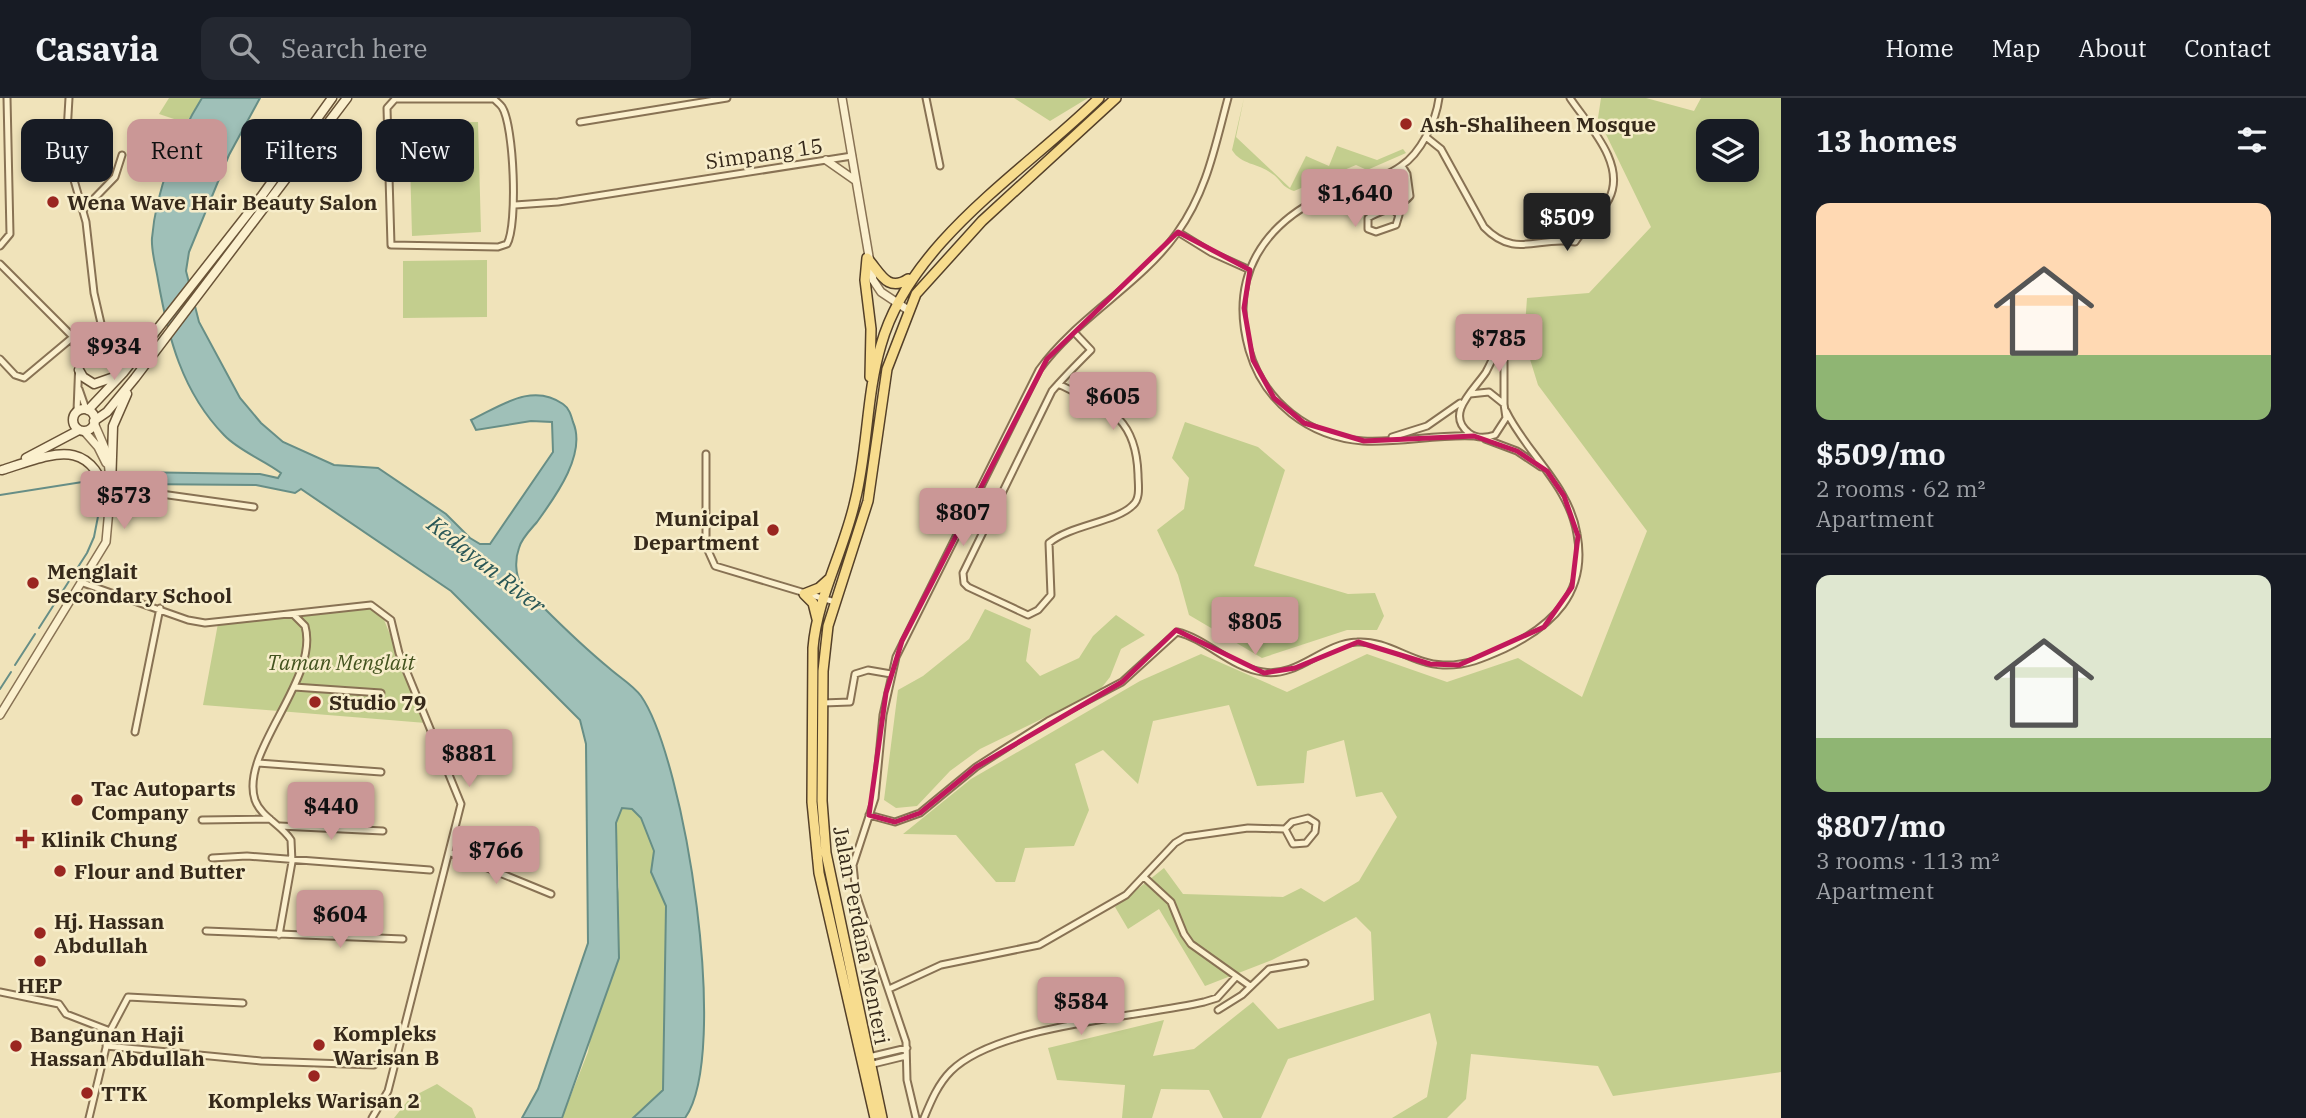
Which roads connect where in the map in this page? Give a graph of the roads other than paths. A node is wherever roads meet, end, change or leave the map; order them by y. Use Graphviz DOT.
graph roads {
  1 [pos="7,98"];
  2 [pos="69,98"];
  3 [pos="332,98"];
  4 [pos="347,98"];
  5 [pos="727,98"];
  6 [pos="842,98"];
  7 [pos="926,98"];
  8 [pos="1099,98"];
  9 [pos="1116,98"];
  10 [pos="1228,98"];
  11 [pos="1439,98"];
  12 [pos="1570,98"];
  13 [pos="580,122"];
  14 [pos="1426,137"];
  15 [pos="122,155"];
  16 [pos="852,156"];
  17 [pos="826,160"];
  18 [pos="940,166"];
  19 [pos="1402,166"];
  20 [pos="856,181"];
  21 [pos="0,188"];
  22 [pos="9,189"];
  23 [pos="515,205"];
  24 [pos="1390,207"];
  25 [pos="84,209"];
  26 [pos="1178,232"];
  27 [pos="0,246"];
  28 [pos="867,258"];
  29 [pos="0,264"];
  30 [pos="1250,270"];
  31 [pos="913,276"];
  32 [pos="896,304"];
  33 [pos="908,310"];
  34 [pos="1074,332"];
  35 [pos="73,337"];
  36 [pos="0,359"];
  37 [pos="79,360"];
  38 [pos="79,370"];
  39 [pos="123,373"];
  40 [pos="135,378"];
  41 [pos="1058,384"];
  42 [pos="1470,394"];
  43 [pos="1463,402"];
  44 [pos="1504,404"];
  45 [pos="870,407"];
  46 [pos="83,410"];
  47 [pos="1507,411"];
  48 [pos="94,422"];
  49 [pos="81,430"];
  50 [pos="1474,436"];
  51 [pos="1482,438"];
  52 [pos="1378,441"];
  53 [pos="706,454"];
  54 [pos="108,467"];
  55 [pos="1,471"];
  56 [pos="1546,471"];
  57 [pos="111,487"];
  58 [pos="974,498"];
  59 [pos="111,506"];
  60 [pos="254,507"];
  61 [pos="994,507"];
  62 [pos="831,577"];
  63 [pos="83,583"];
  64 [pos="804,594"];
  65 [pos="824,599"];
  66 [pos="835,602"];
  67 [pos="160,608"];
  68 [pos="293,614"];
  69 [pos="817,621"];
  70 [pos="891,674"];
  71 [pos="293,687"];
  72 [pos="382,693"];
  73 [pos="823,703"];
  74 [pos="0,715"];
  75 [pos="135,732"];
  76 [pos="258,763"];
  77 [pos="382,772"];
  78 [pos="869,815"];
  79 [pos="270,819"];
  80 [pos="202,820"];
  81 [pos="280,826"];
  82 [pos="1285,829"];
  83 [pos="383,831"];
  84 [pos="451,853"];
  85 [pos="212,858"];
  86 [pos="292,862"];
  87 [pos="430,870"];
  88 [pos="1145,878"];
  89 [pos="551,894"];
  90 [pos="205,931"];
  91 [pos="279,935"];
  92 [pos="403,939"];
  93 [pos="1305,963"];
  94 [pos="1236,977"];
  95 [pos="1251,986"];
  96 [pos="889,989"];
  97 [pos="0,992"];
  98 [pos="243,1003"];
  99 [pos="1218,1010"];
  100 [pos="110,1031"];
  101 [pos="106,1046"];
  102 [pos="906,1048"];
  103 [pos="906,1056"];
  104 [pos="865,1062"];
  105 [pos="374,1065"];
  106 [pos="89,1118"];
  107 [pos="372,1118"];
  108 [pos="875,1118"];
  109 [pos="883,1118"];
  110 [pos="916,1118"];
  111 [pos="924,1118"];
  1 -- 22 [label="street"];
  2 -- 25 [label="street"];
  3 -- 39 [label="main road"];
  4 -- 40 [label="main road"];
  5 -- 13 [label="street"];
  6 -- 16 [label="street"];
  7 -- 18 [label="street"];
  8 -- 31 [label="main road, Jalan Perdana Menteri"];
  9 -- 33 [label="main road, Jalan Perdana Menteri"];
  10 -- 26 [label="street"];
  11 -- 14 [label="street"];
  12 -- 14 [label="street"];
  14 -- 19 [label="street"];
  15 -- 25 [label="street"];
  16 -- 17 [label="street, Simpang 15"];
  16 -- 20 [label="street"];
  17 -- 20 [label="street"];
  17 -- 23 [label="street, Simpang 15"];
  19 -- 24 [label="street"];
  19 -- 30 [label="street"];
  20 -- 28 [label="street"];
  21 -- 22 [label="street"];
  22 -- 27 [label="street"];
  23 -- 23 [label="street"];
  24 -- 24 [label="street"];
  25 -- 37 [label="street"];
  26 -- 30 [label="street"];
  26 -- 34 [label="street"];
  28 -- 31 [label="main road"];
  28 -- 32 [label="street"];
  28 -- 45 [label="main road"];
  29 -- 35 [label="street"];
  30 -- 52 [label="street"];
  31 -- 32 [label="main road, Jalan Perdana Menteri"];
  32 -- 33 [label="street"];
  32 -- 45 [label="main road, Jalan Perdana Menteri"];
  33 -- 66 [label="main road, Jalan Perdana Menteri"];
  34 -- 41 [label="street"];
  34 -- 58 [label="street"];
  35 -- 36 [label="street"];
  35 -- 37 [label="street"];
  37 -- 38 [label="street"];
  38 -- 39 [label="main road"];
  38 -- 46 [label="street"];
  39 -- 46 [label="main road"];
  40 -- 48 [label="main road"];
  40 -- 57 [label="main road"];
  41 -- 61 [label="street"];
  41 -- 61 [label="street"];
  42 -- 43 [label="street"];
  42 -- 44 [label="street"];
  42 -- 44 [label="street"];
  43 -- 50 [label="street"];
  43 -- 52 [label="street"];
  44 -- 47 [label="street"];
  45 -- 62 [label="main road, Jalan Perdana Menteri"];
  46 -- 48 [label="main road"];
  46 -- 49 [label="main road"];
  47 -- 51 [label="street"];
  47 -- 56 [label="street"];
  48 -- 49 [label="main road"];
  48 -- 54 [label="street"];
  49 -- 54 [label="street"];
  49 -- 55 [label="main road"];
  50 -- 51 [label="street"];
  50 -- 52 [label="street"];
  51 -- 56 [label="street"];
  53 -- 64 [label="street"];
  54 -- 57 [label="street"];
  55 -- 59 [label="main road"];
  56 -- 78 [label="street"];
  57 -- 59 [label="street"];
  57 -- 60 [label="street"];
  58 -- 61 [label="street"];
  58 -- 70 [label="street"];
  59 -- 63 [label="street"];
  62 -- 64 [label="main road"];
  62 -- 65 [label="main road, Jalan Perdana Menteri"];
  63 -- 67 [label="street"];
  63 -- 74 [label="street"];
  64 -- 65 [label="street"];
  64 -- 69 [label="main road"];
  65 -- 66 [label="street"];
  65 -- 69 [label="main road, Jalan Perdana Menteri"];
  66 -- 73 [label="main road, Jalan Perdana Menteri"];
  67 -- 68 [label="street"];
  67 -- 75 [label="street"];
  68 -- 71 [label="street"];
  68 -- 84 [label="street"];
  69 -- 104 [label="main road, Jalan Perdana Menteri"];
  70 -- 73 [label="street"];
  70 -- 78 [label="street"];
  71 -- 72 [label="street"];
  71 -- 76 [label="street"];
  73 -- 104 [label="main road, Jalan Perdana Menteri"];
  76 -- 77 [label="street"];
  76 -- 79 [label="street"];
  78 -- 96 [label="street"];
  79 -- 80 [label="street"];
  79 -- 81 [label="street"];
  81 -- 83 [label="street"];
  81 -- 86 [label="street"];
  82 -- 82 [label="street"];
  82 -- 88 [label="street"];
  84 -- 89 [label="street"];
  84 -- 107 [label="street"];
  85 -- 86 [label="street"];
  86 -- 87 [label="street"];
  86 -- 91 [label="street"];
  88 -- 94 [label="street"];
  88 -- 96 [label="street"];
  90 -- 91 [label="street"];
  91 -- 92 [label="street"];
  93 -- 95 [label="street"];
  94 -- 95 [label="street"];
  94 -- 111 [label="street"];
  95 -- 99 [label="street"];
  96 -- 102 [label="street"];
  97 -- 100 [label="street"];
  98 -- 100 [label="street"];
  100 -- 101 [label="street"];
  101 -- 105 [label="street"];
  101 -- 106 [label="street"];
  102 -- 103 [label="street"];
  102 -- 104 [label="street"];
  103 -- 104 [label="street"];
  103 -- 110 [label="street"];
  104 -- 108 [label="main road, Jalan Perdana Menteri"];
  104 -- 109 [label="main road, Jalan Perdana Menteri"];
}
